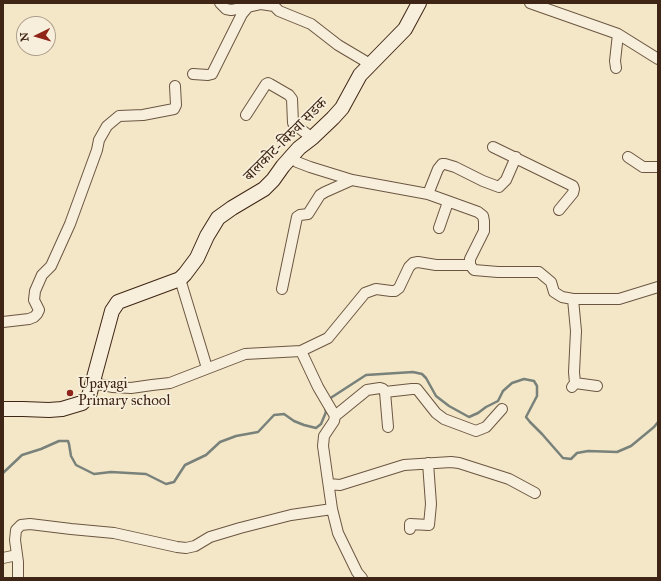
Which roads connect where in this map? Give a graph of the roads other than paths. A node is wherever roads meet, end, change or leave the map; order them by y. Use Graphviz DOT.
graph roads {
  1 [pos="220,3"];
  2 [pos="419,3"];
  3 [pos="530,3"];
  4 [pos="275,5"];
  5 [pos="248,8"];
  6 [pos="618,34"];
  7 [pos="658,59"];
  8 [pos="370,64"];
  9 [pos="616,68"];
  10 [pos="193,74"];
  11 [pos="175,86"];
  12 [pos="246,115"];
  13 [pos="312,138"];
  14 [pos="493,147"];
  15 [pos="291,156"];
  16 [pos="516,158"];
  17 [pos="628,158"];
  18 [pos="658,167"];
  19 [pos="352,180"];
  20 [pos="428,194"];
  21 [pos="448,202"];
  22 [pos="559,210"];
  23 [pos="439,228"];
  24 [pos="470,265"];
  25 [pos="180,279"];
  26 [pos="658,288"];
  27 [pos="282,289"];
  28 [pos="574,299"];
  29 [pos="3,322"];
  30 [pos="302,350"];
  31 [pos="207,368"];
  32 [pos="93,383"];
  33 [pos="597,386"];
  34 [pos="384,392"];
  35 [pos="3,409"];
  36 [pos="502,409"];
  37 [pos="336,416"];
  38 [pos="388,427"];
  39 [pos="428,463"];
  40 [pos="329,484"];
  41 [pos="535,493"];
  42 [pos="332,509"];
  43 [pos="410,529"];
  44 [pos="17,555"];
  45 [pos="3,558"];
  46 [pos="18,578"];
  47 [pos="362,578"];
  1 -- 5 [label="street"];
  2 -- 8 [label="main road, बालकोट-बिरुवा सडक"];
  3 -- 6 [label="street"];
  4 -- 5 [label="street"];
  4 -- 8 [label="street"];
  5 -- 10 [label="street"];
  6 -- 7 [label="street"];
  6 -- 9 [label="street"];
  8 -- 13 [label="main road, बालकोट-बिरुवा सडक"];
  11 -- 29 [label="street"];
  12 -- 13 [label="street"];
  13 -- 15 [label="main road, बालकोट-बिरुवा सडक"];
  14 -- 16 [label="street"];
  15 -- 19 [label="street"];
  15 -- 25 [label="main road, बालकोट-बिरुवा सडक"];
  16 -- 20 [label="street"];
  16 -- 22 [label="street"];
  17 -- 18 [label="street"];
  19 -- 20 [label="street"];
  19 -- 27 [label="street"];
  20 -- 21 [label="street"];
  21 -- 23 [label="street"];
  21 -- 24 [label="street"];
  24 -- 28 [label="street"];
  24 -- 30 [label="street"];
  25 -- 31 [label="street"];
  25 -- 32 [label="main road, बालकोट-बिरुवा सडक"];
  26 -- 28 [label="street"];
  28 -- 33 [label="street"];
  30 -- 31 [label="street"];
  30 -- 37 [label="street"];
  31 -- 32 [label="street"];
  32 -- 35 [label="main road, बालकोट-बिरुवा सडक"];
  34 -- 36 [label="street"];
  34 -- 37 [label="street"];
  34 -- 38 [label="street"];
  37 -- 40 [label="street"];
  39 -- 40 [label="street"];
  39 -- 41 [label="street"];
  39 -- 43 [label="street"];
  40 -- 42 [label="street"];
  42 -- 44 [label="street"];
  42 -- 47 [label="street"];
  44 -- 45 [label="street"];
  44 -- 46 [label="street"];
}
